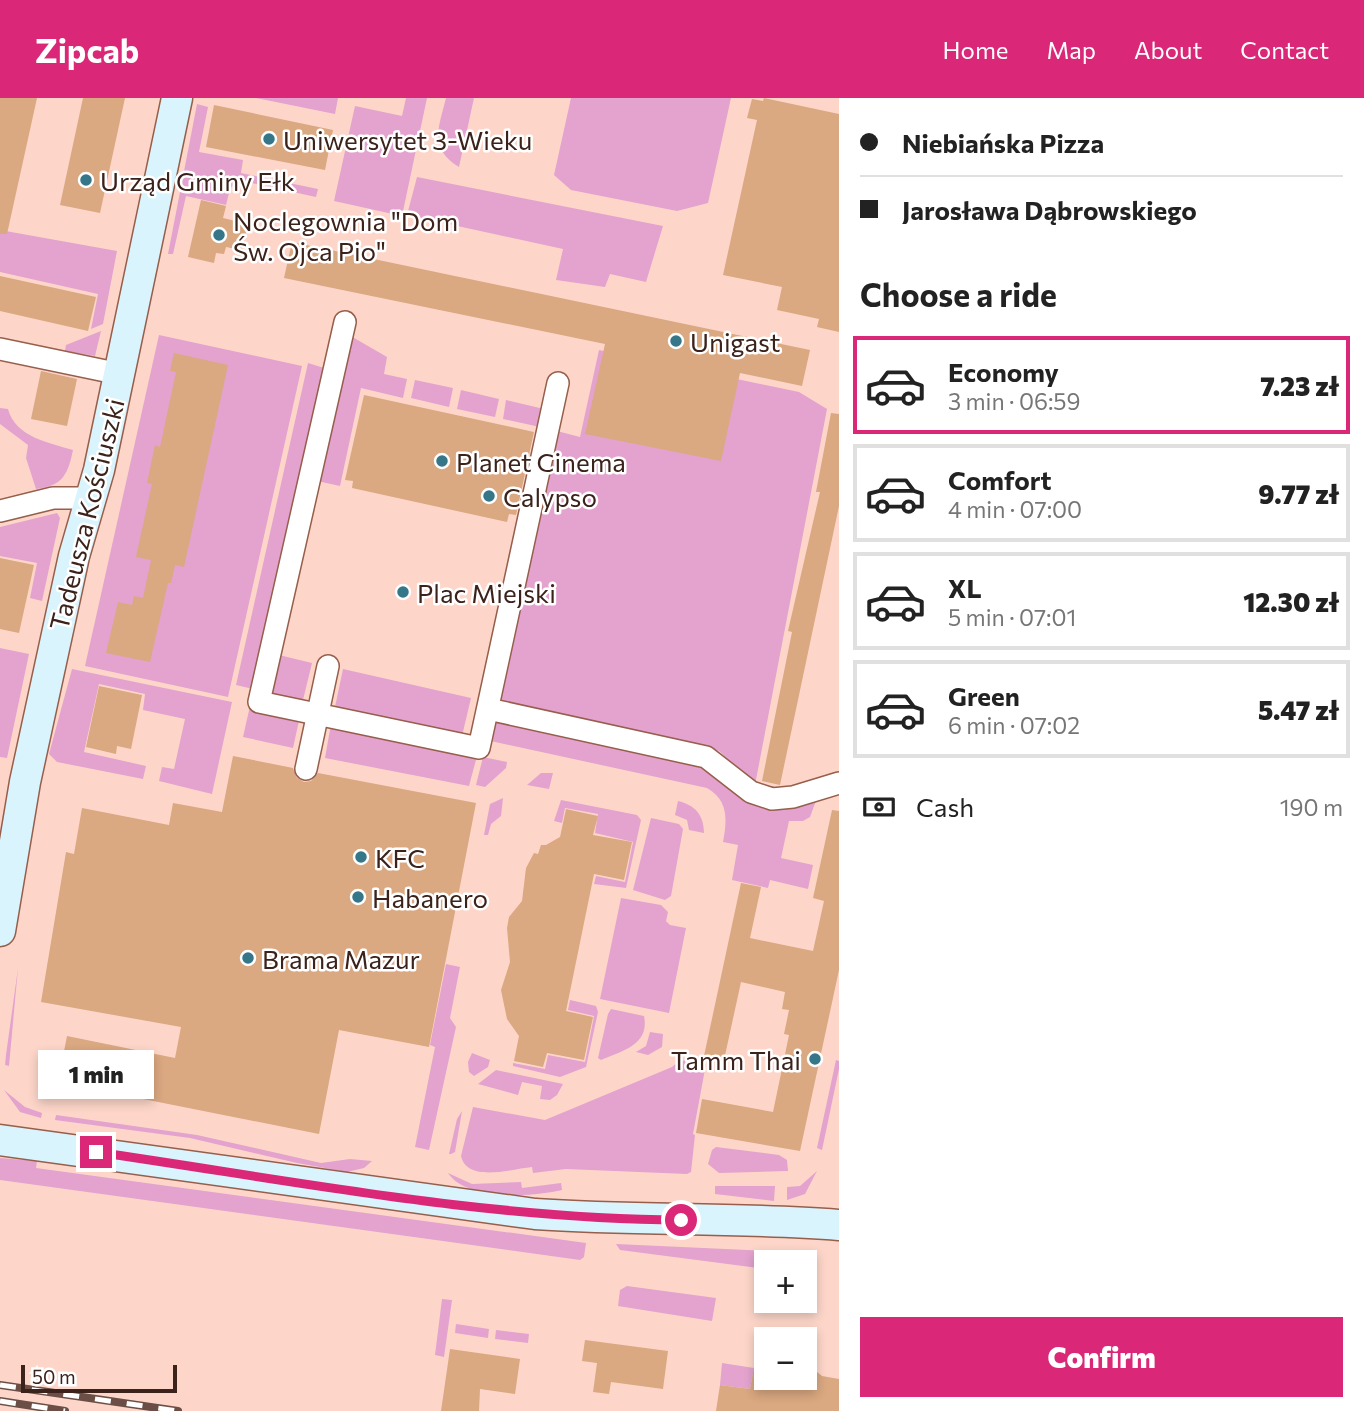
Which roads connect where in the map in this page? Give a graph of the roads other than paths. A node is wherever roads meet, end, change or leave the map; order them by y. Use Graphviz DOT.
graph roads {
  1 [pos="177,98"];
  2 [pos="345,322"];
  3 [pos="0,349"];
  4 [pos="120,374"];
  5 [pos="558,383"];
  6 [pos="90,498"];
  7 [pos="0,511"];
  8 [pos="328,666"];
  9 [pos="488,709"];
  10 [pos="318,714"];
  11 [pos="306,769"];
  12 [pos="839,783"];
  13 [pos="0,931"];
  14 [pos="0,1140"];
  15 [pos="839,1225"];
  1 -- 4 [label="street, Tadeusza Kościuszki"];
  2 -- 10 [label="street"];
  3 -- 4 [label="street"];
  4 -- 6 [label="street, Tadeusza Kościuszki"];
  5 -- 9 [label="street"];
  6 -- 7 [label="street"];
  6 -- 13 [label="street, Tadeusza Kościuszki"];
  8 -- 10 [label="street"];
  9 -- 10 [label="street"];
  9 -- 12 [label="street"];
  10 -- 11 [label="street"];
  14 -- 15 [label="street"];
}
